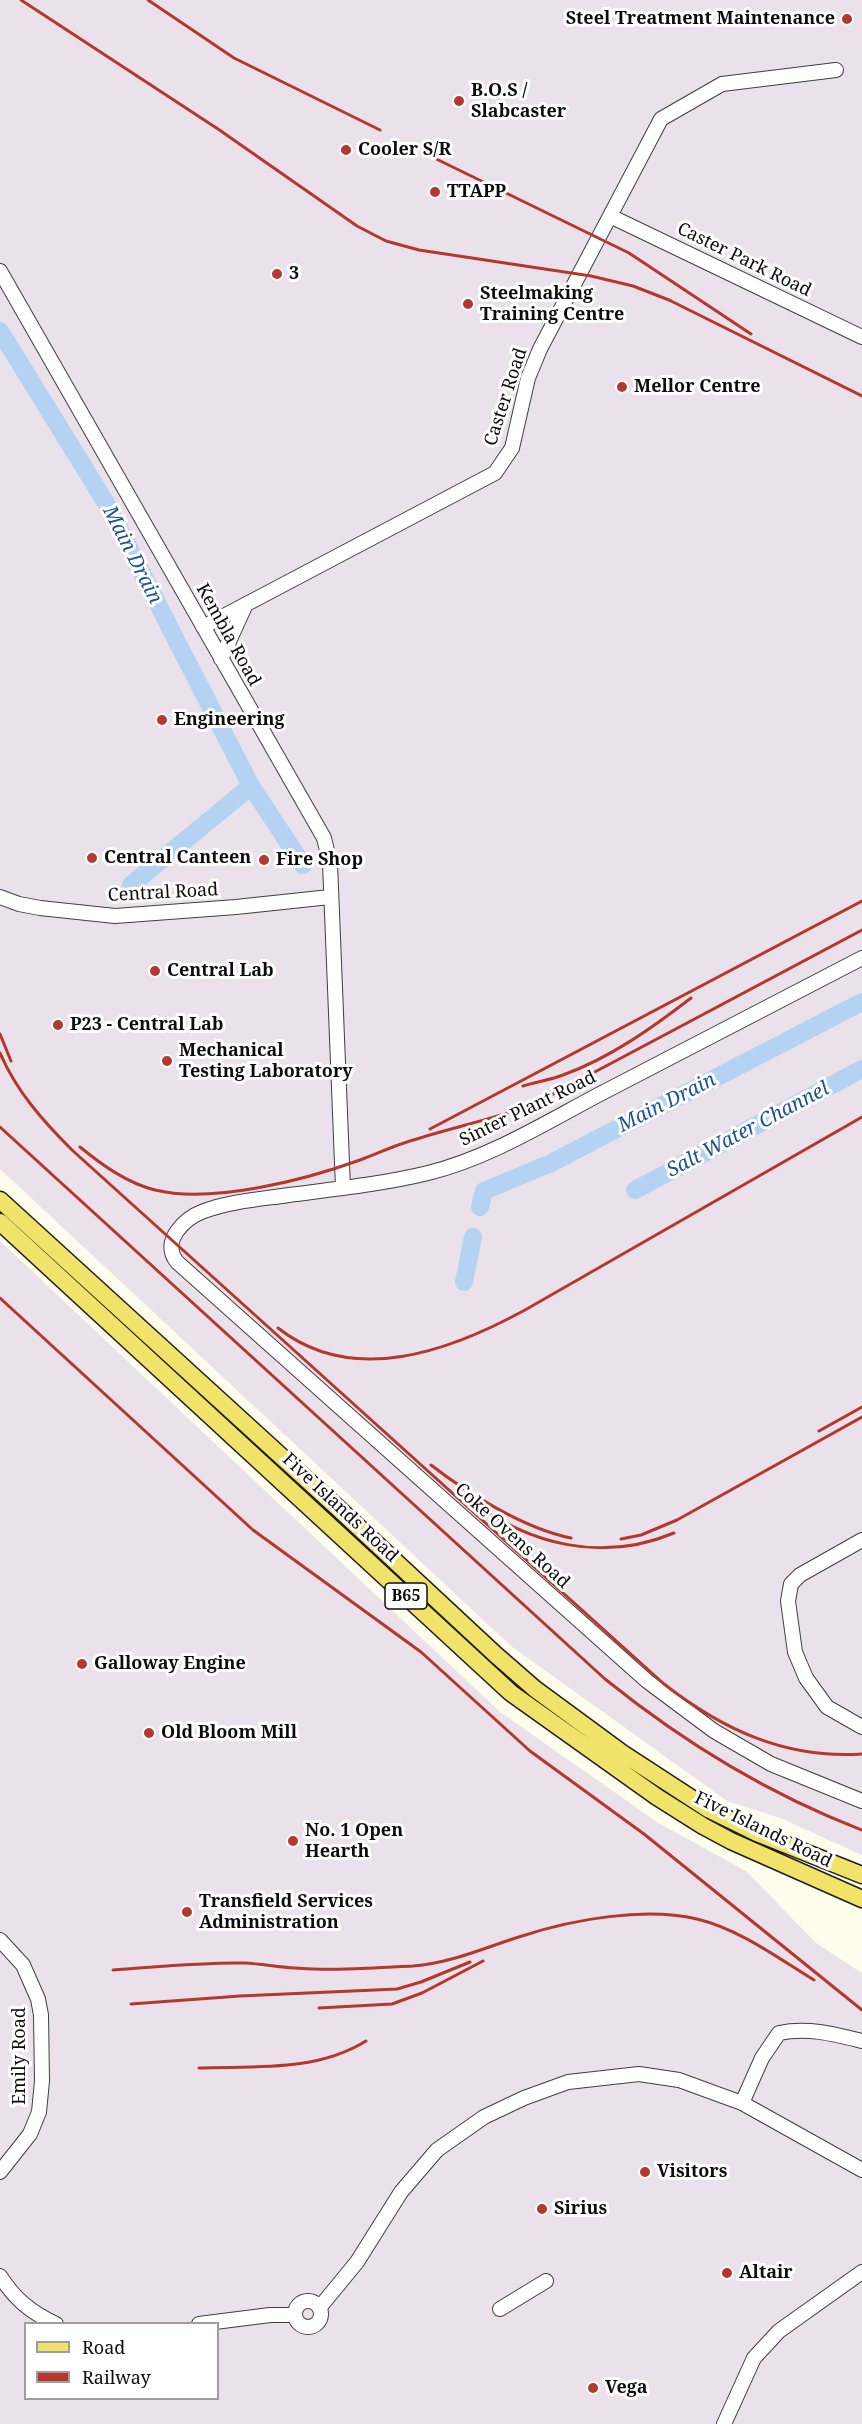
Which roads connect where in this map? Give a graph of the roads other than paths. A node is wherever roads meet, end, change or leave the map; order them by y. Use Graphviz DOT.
graph roads {
  1 [pos="837,70"];
  2 [pos="610,216"];
  3 [pos="0,271"];
  4 [pos="862,337"];
  5 [pos="246,604"];
  6 [pos="203,627"];
  7 [pos="221,659"];
  8 [pos="0,897"];
  9 [pos="330,897"];
  10 [pos="862,958"];
  11 [pos="343,1188"];
  12 [pos="0,1200"];
  13 [pos="0,1222"];
  14 [pos="171,1252"];
  15 [pos="862,1540"];
  16 [pos="862,1727"];
  17 [pos="862,1801"];
  18 [pos="862,1875"];
  19 [pos="862,1899"];
  20 [pos="0,1940"];
  21 [pos="862,2041"];
  22 [pos="742,2103"];
  23 [pos="862,2170"];
  24 [pos="0,2172"];
  25 [pos="862,2272"];
  26 [pos="0,2276"];
  27 [pos="546,2281"];
  28 [pos="320,2307"];
  29 [pos="500,2309"];
  30 [pos="295,2315"];
  31 [pos="52,2322"];
  32 [pos="215,2322"];
  33 [pos="724,2424"];
  1 -- 2 [label="street, Caster Road"];
  2 -- 4 [label="street, Caster Park Road"];
  2 -- 5 [label="street, Caster Road"];
  3 -- 6 [label="street, Kembla Road"];
  5 -- 6 [label="street, Caster Road"];
  5 -- 7 [label="street"];
  6 -- 7 [label="street, Kembla Road"];
  7 -- 9 [label="street, Kembla Road"];
  8 -- 9 [label="street, Central Road"];
  9 -- 11 [label="street, Kembla Road"];
  10 -- 11 [label="street, Sinter Plant Road"];
  11 -- 14 [label="street, Sinter Plant Road"];
  12 -- 18 [label="main road, Five Islands Road / B65"];
  13 -- 19 [label="main road, Five Islands Road / B65"];
  14 -- 17 [label="street, Coke Ovens Road"];
  15 -- 16 [label="street"];
  20 -- 24 [label="street, Emily Road"];
  21 -- 22 [label="street"];
  22 -- 23 [label="street"];
  22 -- 28 [label="street"];
  25 -- 33 [label="street"];
  26 -- 31 [label="street"];
  27 -- 29 [label="street"];
  28 -- 30 [label="street"];
  28 -- 30 [label="street"];
  30 -- 32 [label="street"];
}
